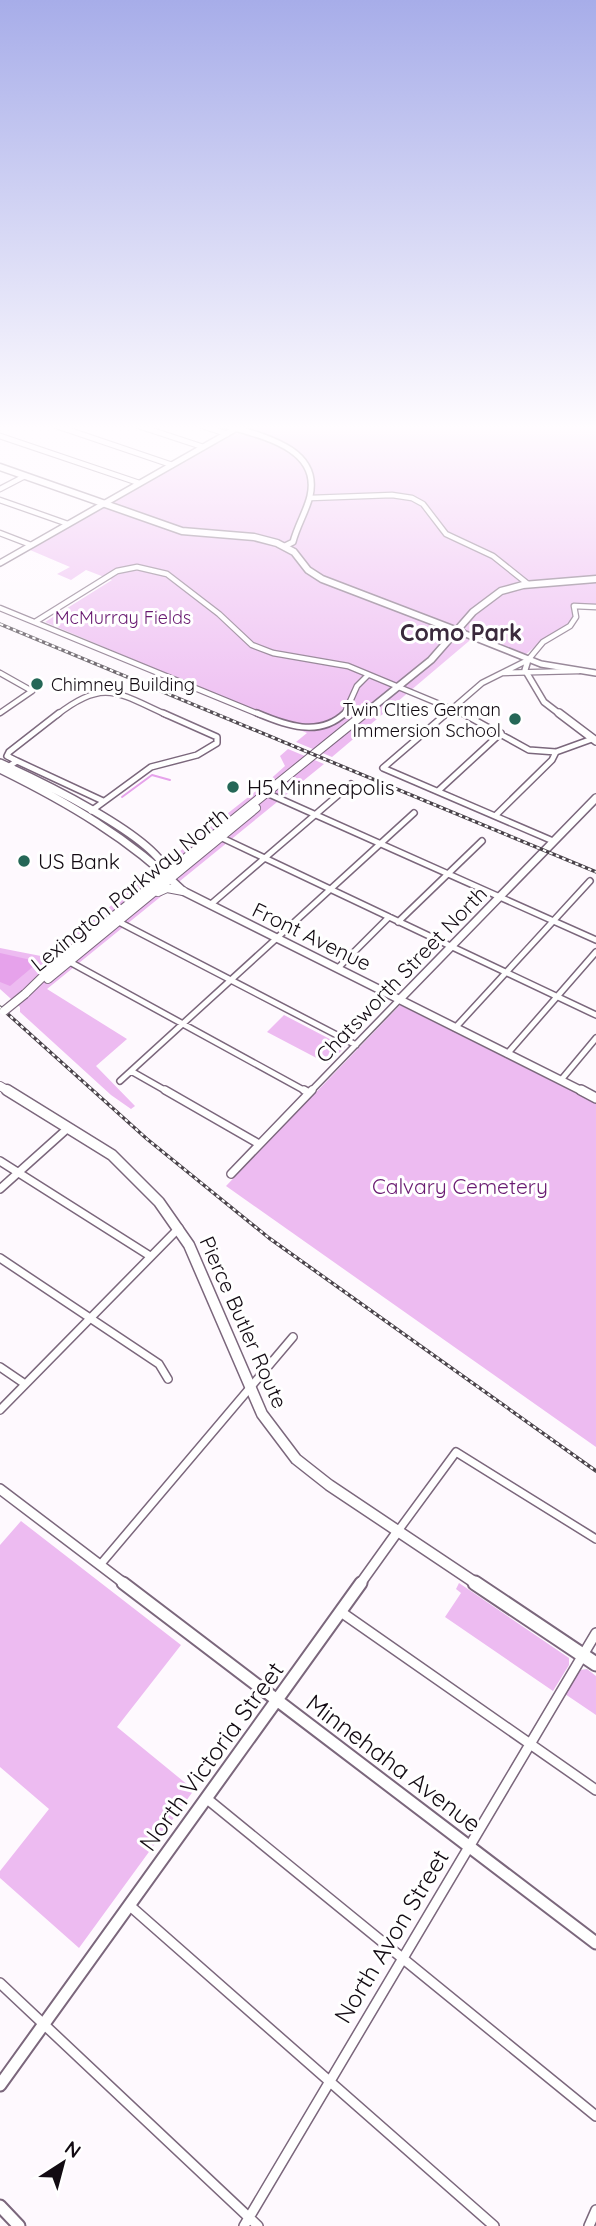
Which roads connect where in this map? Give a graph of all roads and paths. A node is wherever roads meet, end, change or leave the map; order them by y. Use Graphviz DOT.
graph roads {
  1 [pos="60,529"];
  2 [pos="176,529"];
  3 [pos="296,529"];
  4 [pos="442,529"];
  5 [pos="0,533"];
  6 [pos="32,545"];
  7 [pos="285,546"];
  8 [pos="0,563"];
  9 [pos="596,579"];
  10 [pos="528,584"];
  11 [pos="596,607"];
  12 [pos="0,608"];
  13 [pos="36,622"];
  14 [pos="461,632"];
  15 [pos="528,660"];
  16 [pos="579,671"];
  17 [pos="528,672"];
  18 [pos="0,673"];
  19 [pos="596,673"];
  20 [pos="497,674"];
  21 [pos="368,675"];
  22 [pos="395,686"];
  23 [pos="452,708"];
  24 [pos="0,713"];
  25 [pos="502,733"];
  26 [pos="594,740"];
  27 [pos="556,752"];
  28 [pos="16,761"];
  29 [pos="3,769"];
  30 [pos="351,785"];
  31 [pos="438,791"];
  32 [pos="269,794"];
  33 [pos="595,800"];
  34 [pos="103,801"];
  35 [pos="89,812"];
  36 [pos="414,813"];
  37 [pos="315,815"];
  38 [pos="495,816"];
  39 [pos="218,836"];
  40 [pos="482,841"];
  41 [pos="553,841"];
  42 [pos="380,844"];
  43 [pos="149,858"];
  44 [pos="264,859"];
  45 [pos="448,874"];
  46 [pos="169,876"];
  47 [pos="590,881"];
  48 [pos="330,889"];
  49 [pos="153,890"];
  50 [pos="183,891"];
  51 [pos="500,897"];
  52 [pos="210,905"];
  53 [pos="389,917"];
  54 [pos="553,921"];
  55 [pos="118,922"];
  56 [pos="398,922"];
  57 [pos="277,938"];
  58 [pos="596,940"];
  59 [pos="451,947"];
  60 [pos="596,952"];
  61 [pos="66,960"];
  62 [pos="338,968"];
  63 [pos="506,972"];
  64 [pos="230,980"];
  65 [pos="557,996"];
  66 [pos="400,999"];
  67 [pos="0,1014"];
  68 [pos="596,1015"];
  69 [pos="182,1024"];
  70 [pos="455,1028"];
  71 [pos="596,1038"];
  72 [pos="356,1045"];
  73 [pos="507,1054"];
  74 [pos="131,1071"];
  75 [pos="561,1080"];
  76 [pos="120,1081"];
  77 [pos="0,1086"];
  78 [pos="309,1093"];
  79 [pos="596,1098"];
  80 [pos="68,1128"];
  81 [pos="260,1144"];
  82 [pos="0,1161"];
  83 [pos="19,1172"];
  84 [pos="231,1174"];
  85 [pos="0,1189"];
  86 [pos="179,1227"];
  87 [pos="150,1256"];
  88 [pos="0,1258"];
  89 [pos="90,1318"];
  90 [pos="293,1337"];
  91 [pos="0,1367"];
  92 [pos="168,1379"];
  93 [pos="25,1384"];
  94 [pos="250,1390"];
  95 [pos="0,1410"];
  96 [pos="0,1489"];
  97 [pos="398,1531"];
  98 [pos="596,1539"];
  99 [pos="100,1565"];
  100 [pos="341,1612"];
  101 [pos="596,1633"];
  102 [pos="583,1655"];
  103 [pos="596,1664"];
  104 [pos="276,1700"];
  105 [pos="530,1743"];
  106 [pos="596,1790"];
  107 [pos="206,1798"];
  108 [pos="469,1846"];
  109 [pos="129,1905"];
  110 [pos="596,1943"];
  111 [pos="402,1958"];
  112 [pos="0,1983"];
  113 [pos="44,2024"];
  114 [pos="329,2081"];
  115 [pos="0,2085"];
  116 [pos="596,2116"];
  117 [pos="0,2206"];
  118 [pos="596,2210"];
  119 [pos="247,2222"];
  120 [pos="19,2226"];
  121 [pos="258,2226"];
  122 [pos="494,2226"];
  123 [pos="589,2226"];
  1 -- 6 [label="street"];
  2 -- 7 [label="main road"];
  3 -- 7 [label="street"];
  4 -- 10 [label="street"];
  5 -- 6 [label="street"];
  6 -- 8 [label="street"];
  7 -- 14 [label="main road"];
  9 -- 10 [label="main road, Lexington Parkway North"];
  10 -- 14 [label="main road, Lexington Parkway North"];
  11 -- 15 [label="street"];
  12 -- 13 [label="street"];
  13 -- 21 [label="street"];
  13 -- 21 [label="street"];
  14 -- 15 [label="street"];
  14 -- 22 [label="main road, Lexington Parkway North"];
  15 -- 16 [label="street"];
  15 -- 17 [label="street"];
  15 -- 20 [label="street"];
  16 -- 17 [label="street"];
  16 -- 19 [label="street"];
  17 -- 20 [label="street"];
  17 -- 26 [label="street"];
  18 -- 24 [label="street"];
  20 -- 23 [label="street"];
  21 -- 22 [label="street"];
  22 -- 23 [label="street"];
  22 -- 32 [label="main road, Lexington Parkway North"];
  23 -- 25 [label="street"];
  23 -- 31 [label="street"];
  25 -- 27 [label="street"];
  25 -- 31 [label="street"];
  26 -- 27 [label="street"];
  27 -- 38 [label="street"];
  28 -- 29 [label="street"];
  28 -- 34 [label="street"];
  28 -- 34 [label="street"];
  29 -- 35 [label="street"];
  30 -- 37 [label="street"];
  31 -- 38 [label="street"];
  32 -- 37 [label="street"];
  32 -- 39 [label="main road, Lexington Parkway North"];
  33 -- 41 [label="street, Chatsworth Street North"];
  34 -- 35 [label="street"];
  35 -- 43 [label="street"];
  35 -- 46 [label="street"];
  36 -- 42 [label="street"];
  37 -- 42 [label="street"];
  37 -- 44 [label="street"];
  38 -- 41 [label="street"];
  39 -- 44 [label="street"];
  39 -- 46 [label="main road, Lexington Parkway North"];
  40 -- 45 [label="street"];
  41 -- 51 [label="street, Chatsworth Street North"];
  42 -- 45 [label="street"];
  42 -- 48 [label="street"];
  43 -- 46 [label="street"];
  43 -- 49 [label="street"];
  44 -- 48 [label="street"];
  44 -- 52 [label="street"];
  45 -- 51 [label="street"];
  45 -- 56 [label="street"];
  46 -- 49 [label="main road, Lexington Parkway North"];
  46 -- 50 [label="street, Front Avenue"];
  47 -- 54 [label="street"];
  48 -- 53 [label="street"];
  48 -- 57 [label="street"];
  49 -- 50 [label="main road"];
  49 -- 55 [label="main road, Lexington Parkway North"];
  49 -- 61 [label="main road, Lexington Parkway North"];
  50 -- 52 [label="street, Front Avenue"];
  51 -- 54 [label="street"];
  51 -- 59 [label="street, Chatsworth Street North"];
  52 -- 57 [label="street, Front Avenue"];
  53 -- 56 [label="street"];
  53 -- 62 [label="street"];
  54 -- 58 [label="street"];
  54 -- 63 [label="street"];
  55 -- 61 [label="main road, Lexington Parkway North"];
  55 -- 64 [label="street"];
  56 -- 59 [label="street"];
  57 -- 62 [label="street, Front Avenue"];
  57 -- 64 [label="street"];
  59 -- 63 [label="street"];
  59 -- 66 [label="street, Chatsworth Street North"];
  60 -- 65 [label="street"];
  61 -- 67 [label="main road, Lexington Parkway North, bridge"];
  61 -- 69 [label="street"];
  62 -- 66 [label="street, Front Avenue"];
  63 -- 65 [label="street"];
  63 -- 70 [label="street"];
  64 -- 69 [label="street"];
  64 -- 72 [label="street"];
  65 -- 68 [label="street"];
  65 -- 73 [label="street"];
  66 -- 70 [label="street, Front Avenue"];
  66 -- 72 [label="street, Chatsworth Street North"];
  69 -- 74 [label="street"];
  69 -- 78 [label="street"];
  70 -- 73 [label="street, Front Avenue"];
  71 -- 75 [label="street"];
  72 -- 78 [label="street, Chatsworth Street North"];
  73 -- 75 [label="street, Front Avenue"];
  74 -- 76 [label="street"];
  74 -- 81 [label="street"];
  75 -- 79 [label="street, Front Avenue"];
  77 -- 80 [label="main road, Pierce Butler Route"];
  78 -- 81 [label="street, Chatsworth Street North"];
  80 -- 83 [label="street"];
  80 -- 86 [label="main road, Pierce Butler Route"];
  81 -- 84 [label="street, Chatsworth Street North"];
  82 -- 83 [label="street"];
  83 -- 85 [label="street"];
  83 -- 87 [label="street"];
  86 -- 87 [label="street"];
  86 -- 94 [label="main road, Pierce Butler Route"];
  87 -- 89 [label="street"];
  88 -- 89 [label="street"];
  89 -- 92 [label="street"];
  89 -- 93 [label="street"];
  90 -- 94 [label="street"];
  91 -- 93 [label="street"];
  93 -- 95 [label="street"];
  94 -- 97 [label="main road, Pierce Butler Route"];
  94 -- 99 [label="street"];
  96 -- 99 [label="street, Minnehaha Avenue"];
  97 -- 98 [label="street, North Victoria Street"];
  97 -- 100 [label="street, North Victoria Street"];
  97 -- 102 [label="main road, Pierce Butler Route"];
  99 -- 104 [label="street, Minnehaha Avenue"];
  100 -- 104 [label="street, North Victoria Street"];
  100 -- 105 [label="street"];
  101 -- 102 [label="street, North Avon Street"];
  102 -- 103 [label="main road, Pierce Butler Route"];
  102 -- 105 [label="street, North Avon Street"];
  104 -- 107 [label="street, North Victoria Street"];
  104 -- 108 [label="street, Minnehaha Avenue"];
  105 -- 106 [label="street"];
  105 -- 108 [label="street, North Avon Street"];
  107 -- 109 [label="street, North Victoria Street"];
  107 -- 111 [label="street"];
  108 -- 110 [label="street, Minnehaha Avenue"];
  108 -- 111 [label="street, North Avon Street"];
  109 -- 113 [label="street, North Victoria Street"];
  109 -- 114 [label="street"];
  111 -- 114 [label="street, North Avon Street"];
  111 -- 116 [label="street"];
  112 -- 113 [label="street"];
  113 -- 115 [label="street, North Victoria Street"];
  113 -- 119 [label="street"];
  114 -- 119 [label="street, North Avon Street"];
  114 -- 122 [label="street"];
  117 -- 120 [label="street"];
  118 -- 123 [label="street"];
  119 -- 121 [label="street"];
}
